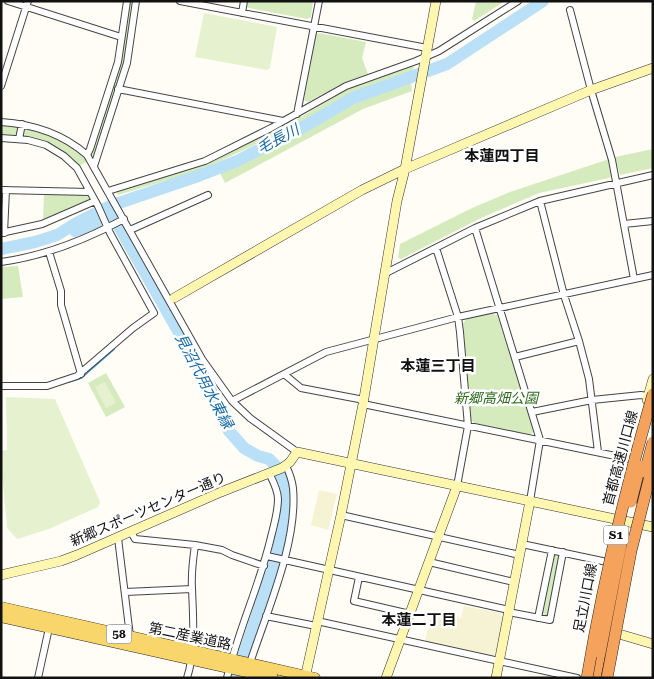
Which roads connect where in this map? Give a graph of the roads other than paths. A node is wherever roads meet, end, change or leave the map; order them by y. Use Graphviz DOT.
graph roads {
  1 [pos="8,1"];
  2 [pos="127,1"];
  3 [pos="136,1"];
  4 [pos="180,1"];
  5 [pos="244,1"];
  6 [pos="319,1"];
  7 [pos="436,1"];
  8 [pos="518,1"];
  9 [pos="27,4"];
  10 [pos="570,10"];
  11 [pos="242,13"];
  12 [pos="314,27"];
  13 [pos="122,37"];
  14 [pos="425,57"];
  15 [pos="653,68"];
  16 [pos="1,86"];
  17 [pos="118,89"];
  18 [pos="591,90"];
  19 [pos="297,114"];
  20 [pos="1,122"];
  21 [pos="283,122"];
  22 [pos="22,124"];
  23 [pos="1,138"];
  24 [pos="19,139"];
  25 [pos="86,155"];
  26 [pos="94,166"];
  27 [pos="405,170"];
  28 [pos="653,176"];
  29 [pos="618,183"];
  30 [pos="3,190"];
  31 [pos="108,190"];
  32 [pos="90,192"];
  33 [pos="208,195"];
  34 [pos="540,201"];
  35 [pos="96,203"];
  36 [pos="122,220"];
  37 [pos="653,221"];
  38 [pos="624,224"];
  39 [pos="109,225"];
  40 [pos="476,228"];
  41 [pos="130,230"];
  42 [pos="3,233"];
  43 [pos="436,248"];
  44 [pos="49,252"];
  45 [pos="1,262"];
  46 [pos="384,274"];
  47 [pos="653,275"];
  48 [pos="634,279"];
  49 [pos="564,295"];
  50 [pos="172,299"];
  51 [pos="501,309"];
  52 [pos="458,317"];
  53 [pos="374,338"];
  54 [pos="579,341"];
  55 [pos="515,357"];
  56 [pos="81,374"];
  57 [pos="284,374"];
  58 [pos="653,379"];
  59 [pos="1,386"];
  60 [pos="651,396"];
  61 [pos="592,400"];
  62 [pos="232,401"];
  63 [pos="363,402"];
  64 [pos="532,412"];
  65 [pos="653,417"];
  66 [pos="468,426"];
  67 [pos="540,440"];
  68 [pos="653,442"];
  69 [pos="297,452"];
  70 [pos="598,452"];
  71 [pos="630,459"];
  72 [pos="653,464"];
  73 [pos="351,465"];
  74 [pos="284,467"];
  75 [pos="271,472"];
  76 [pos="653,481"];
  77 [pos="456,486"];
  78 [pos="530,501"];
  79 [pos="341,515"];
  80 [pos="616,519"];
  81 [pos="642,524"];
  82 [pos="653,527"];
  83 [pos="131,532"];
  84 [pos="118,538"];
  85 [pos="438,538"];
  86 [pos="522,544"];
  87 [pos="195,545"];
  88 [pos="552,550"];
  89 [pos="563,552"];
  90 [pos="520,555"];
  91 [pos="269,557"];
  92 [pos="282,560"];
  93 [pos="429,562"];
  94 [pos="607,562"];
  95 [pos="264,566"];
  96 [pos="328,569"];
  97 [pos="1,575"];
  98 [pos="359,577"];
  99 [pos="514,582"];
  100 [pos="192,589"];
  101 [pos="418,590"];
  102 [pos="125,592"];
  103 [pos="1,607"];
  104 [pos="508,611"];
  105 [pos="410,614"];
  106 [pos="266,616"];
  107 [pos="1,617"];
  108 [pos="538,618"];
  109 [pos="316,624"];
  110 [pos="49,628"];
  111 [pos="619,634"];
  112 [pos="130,636"];
  113 [pos="401,639"];
  114 [pos="653,644"];
  115 [pos="603,653"];
  116 [pos="192,655"];
  117 [pos="500,661"];
  118 [pos="239,668"];
  119 [pos="308,677"];
  120 [pos="38,678"];
  121 [pos="187,678"];
  122 [pos="273,678"];
  123 [pos="386,678"];
  124 [pos="496,678"];
  125 [pos="577,678"];
  126 [pos="585,678"];
  127 [pos="595,678"];
  128 [pos="601,678"];
  129 [pos="607,678"];
  130 [pos="612,678"];
  1 -- 9 [label="street"];
  2 -- 13 [label="street"];
  3 -- 17 [label="street"];
  4 -- 11 [label="street"];
  5 -- 11 [label="street"];
  6 -- 12 [label="street"];
  7 -- 14 [label="street"];
  8 -- 14 [label="street"];
  9 -- 13 [label="street"];
  9 -- 16 [label="street"];
  10 -- 18 [label="street"];
  11 -- 12 [label="street"];
  12 -- 14 [label="street"];
  12 -- 19 [label="street"];
  13 -- 25 [label="street"];
  14 -- 19 [label="street"];
  14 -- 27 [label="street"];
  15 -- 18 [label="street"];
  17 -- 21 [label="street"];
  17 -- 26 [label="street"];
  18 -- 27 [label="street"];
  18 -- 29 [label="street"];
  19 -- 21 [label="street"];
  20 -- 22 [label="street"];
  21 -- 31 [label="street"];
  22 -- 24 [label="street"];
  22 -- 25 [label="street"];
  23 -- 24 [label="street"];
  24 -- 32 [label="street"];
  25 -- 26 [label="street"];
  26 -- 31 [label="street"];
  27 -- 46 [label="street"];
  27 -- 50 [label="street"];
  28 -- 29 [label="street"];
  29 -- 34 [label="street"];
  29 -- 38 [label="street"];
  30 -- 32 [label="street"];
  30 -- 42 [label="street"];
  31 -- 36 [label="street"];
  32 -- 35 [label="street"];
  33 -- 41 [label="street"];
  34 -- 40 [label="street"];
  34 -- 49 [label="street"];
  35 -- 39 [label="street"];
  35 -- 42 [label="street"];
  36 -- 39 [label="street"];
  36 -- 41 [label="street"];
  37 -- 38 [label="street"];
  38 -- 48 [label="street"];
  39 -- 44 [label="street"];
  39 -- 56 [label="street"];
  40 -- 43 [label="street"];
  40 -- 51 [label="street"];
  41 -- 50 [label="street"];
  43 -- 46 [label="street"];
  43 -- 52 [label="street"];
  44 -- 45 [label="street"];
  44 -- 56 [label="street"];
  46 -- 53 [label="street"];
  47 -- 48 [label="street"];
  48 -- 49 [label="street"];
  49 -- 51 [label="street"];
  49 -- 54 [label="street"];
  50 -- 62 [label="street"];
  51 -- 52 [label="street"];
  51 -- 55 [label="street"];
  52 -- 53 [label="street"];
  52 -- 66 [label="street"];
  53 -- 57 [label="street"];
  53 -- 63 [label="street"];
  54 -- 55 [label="street"];
  54 -- 61 [label="street"];
  55 -- 64 [label="street"];
  56 -- 59 [label="street"];
  57 -- 62 [label="street"];
  57 -- 63 [label="street"];
  58 -- 60 [label="street, 足立川口線"];
  60 -- 61 [label="street"];
  60 -- 71 [label="street, 足立川口線"];
  60 -- 126 [label="highway, 首都高速川口線 / S1, bridge"];
  61 -- 64 [label="street"];
  61 -- 70 [label="street"];
  62 -- 69 [label="street"];
  63 -- 66 [label="street"];
  63 -- 73 [label="street"];
  64 -- 67 [label="street"];
  65 -- 115 [label="highway, bridge"];
  66 -- 67 [label="street"];
  66 -- 77 [label="street"];
  67 -- 70 [label="street"];
  67 -- 78 [label="street"];
  68 -- 115 [label="highway, bridge"];
  69 -- 73 [label="street"];
  69 -- 74 [label="street, 新郷スポーツセンター通り"];
  70 -- 71 [label="street"];
  71 -- 80 [label="street, 足立川口線"];
  72 -- 129 [label="highway, S1, bridge"];
  73 -- 77 [label="street"];
  73 -- 79 [label="street"];
  74 -- 75 [label="street, 新郷スポーツセンター通り"];
  74 -- 92 [label="street"];
  75 -- 83 [label="street, 新郷スポーツセンター通り"];
  75 -- 91 [label="street"];
  76 -- 81 [label="street"];
  77 -- 78 [label="street"];
  77 -- 85 [label="street"];
  78 -- 80 [label="street"];
  78 -- 86 [label="street"];
  79 -- 85 [label="street"];
  79 -- 96 [label="street"];
  80 -- 81 [label="street"];
  80 -- 94 [label="street, 足立川口線"];
  81 -- 82 [label="street"];
  81 -- 111 [label="street"];
  83 -- 84 [label="street, 新郷スポーツセンター通り"];
  83 -- 87 [label="street"];
  84 -- 97 [label="street, 新郷スポーツセンター通り"];
  84 -- 102 [label="street"];
  85 -- 90 [label="street"];
  85 -- 93 [label="street"];
  86 -- 88 [label="street"];
  86 -- 90 [label="street"];
  87 -- 95 [label="street"];
  87 -- 100 [label="street"];
  88 -- 89 [label="street"];
  88 -- 108 [label="street"];
  89 -- 94 [label="street"];
  89 -- 108 [label="street"];
  90 -- 99 [label="street"];
  91 -- 92 [label="street"];
  91 -- 95 [label="street"];
  92 -- 96 [label="street"];
  92 -- 106 [label="street"];
  93 -- 99 [label="street"];
  93 -- 101 [label="street"];
  94 -- 126 [label="street, 足立川口線"];
  95 -- 118 [label="street"];
  96 -- 98 [label="street"];
  96 -- 109 [label="street"];
  98 -- 101 [label="street"];
  98 -- 105 [label="street"];
  99 -- 104 [label="street"];
  100 -- 102 [label="street"];
  100 -- 116 [label="street"];
  101 -- 104 [label="street"];
  101 -- 105 [label="street"];
  102 -- 112 [label="street"];
  103 -- 112 [label="main road, 第二産業道路 / 58"];
  104 -- 108 [label="street"];
  104 -- 117 [label="street"];
  105 -- 113 [label="street"];
  106 -- 109 [label="street"];
  106 -- 118 [label="street"];
  107 -- 110 [label="main road, 第二産業道路 / 58"];
  109 -- 113 [label="street"];
  109 -- 119 [label="street"];
  110 -- 116 [label="main road, 第二産業道路 / 58"];
  110 -- 120 [label="street"];
  111 -- 114 [label="street"];
  111 -- 130 [label="street"];
  112 -- 116 [label="main road, 第二産業道路 / 58"];
  113 -- 117 [label="street"];
  113 -- 123 [label="street"];
  115 -- 127 [label="highway"];
  115 -- 128 [label="highway"];
  116 -- 118 [label="main road, 第二産業道路 / 58"];
  116 -- 121 [label="street"];
  117 -- 124 [label="street"];
  117 -- 125 [label="street"];
  118 -- 119 [label="main road, 第二産業道路 / 58"];
  118 -- 122 [label="main road, 第二産業道路 / 58"];
}
